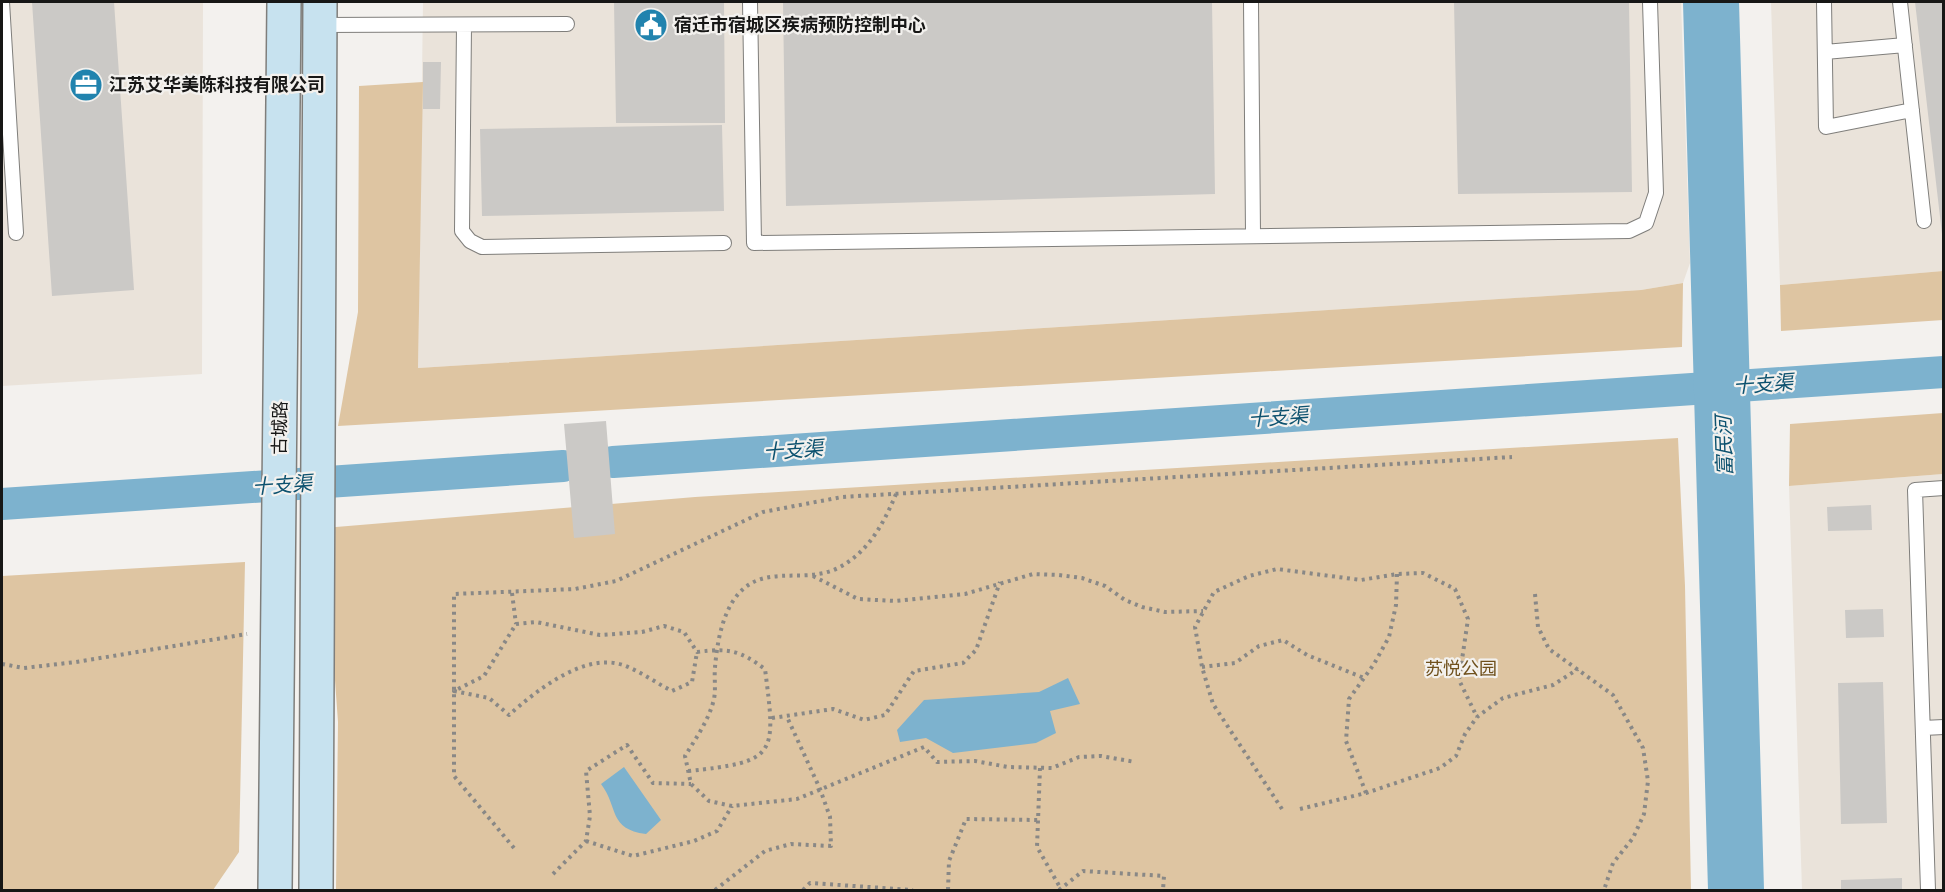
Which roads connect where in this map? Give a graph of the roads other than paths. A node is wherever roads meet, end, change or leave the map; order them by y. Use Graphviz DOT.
graph roads {
  1 [pos="2,2"];
  2 [pos="284,2"];
  3 [pos="750,2"];
  4 [pos="1251,2"];
  5 [pos="1650,2"];
  6 [pos="1824,2"];
  7 [pos="1900,2"];
  8 [pos="319,13"];
  9 [pos="567,24"];
  10 [pos="464,25"];
  11 [pos="1905,45"];
  12 [pos="1825,52"];
  13 [pos="1912,110"];
  14 [pos="1924,221"];
  15 [pos="16,233"];
  16 [pos="1253,234"];
  17 [pos="724,243"];
  18 [pos="1944,488"];
  19 [pos="1923,728"];
  20 [pos="1944,728"];
  21 [pos="275,891"];
  22 [pos="316,891"];
  23 [pos="1928,891"];
  1 -- 15 [label="lane"];
  2 -- 21 [label="main road, 古城路"];
  3 -- 16 [label="lane"];
  4 -- 16 [label="lane"];
  5 -- 16 [label="lane"];
  6 -- 12 [label="lane"];
  7 -- 11 [label="lane"];
  8 -- 10 [label="lane"];
  8 -- 22 [label="main road, 古城路"];
  9 -- 10 [label="lane"];
  10 -- 17 [label="lane"];
  11 -- 12 [label="lane"];
  11 -- 13 [label="lane"];
  12 -- 13 [label="lane"];
  13 -- 14 [label="lane"];
  18 -- 19 [label="lane"];
  19 -- 20 [label="lane"];
  19 -- 23 [label="lane"];
}
